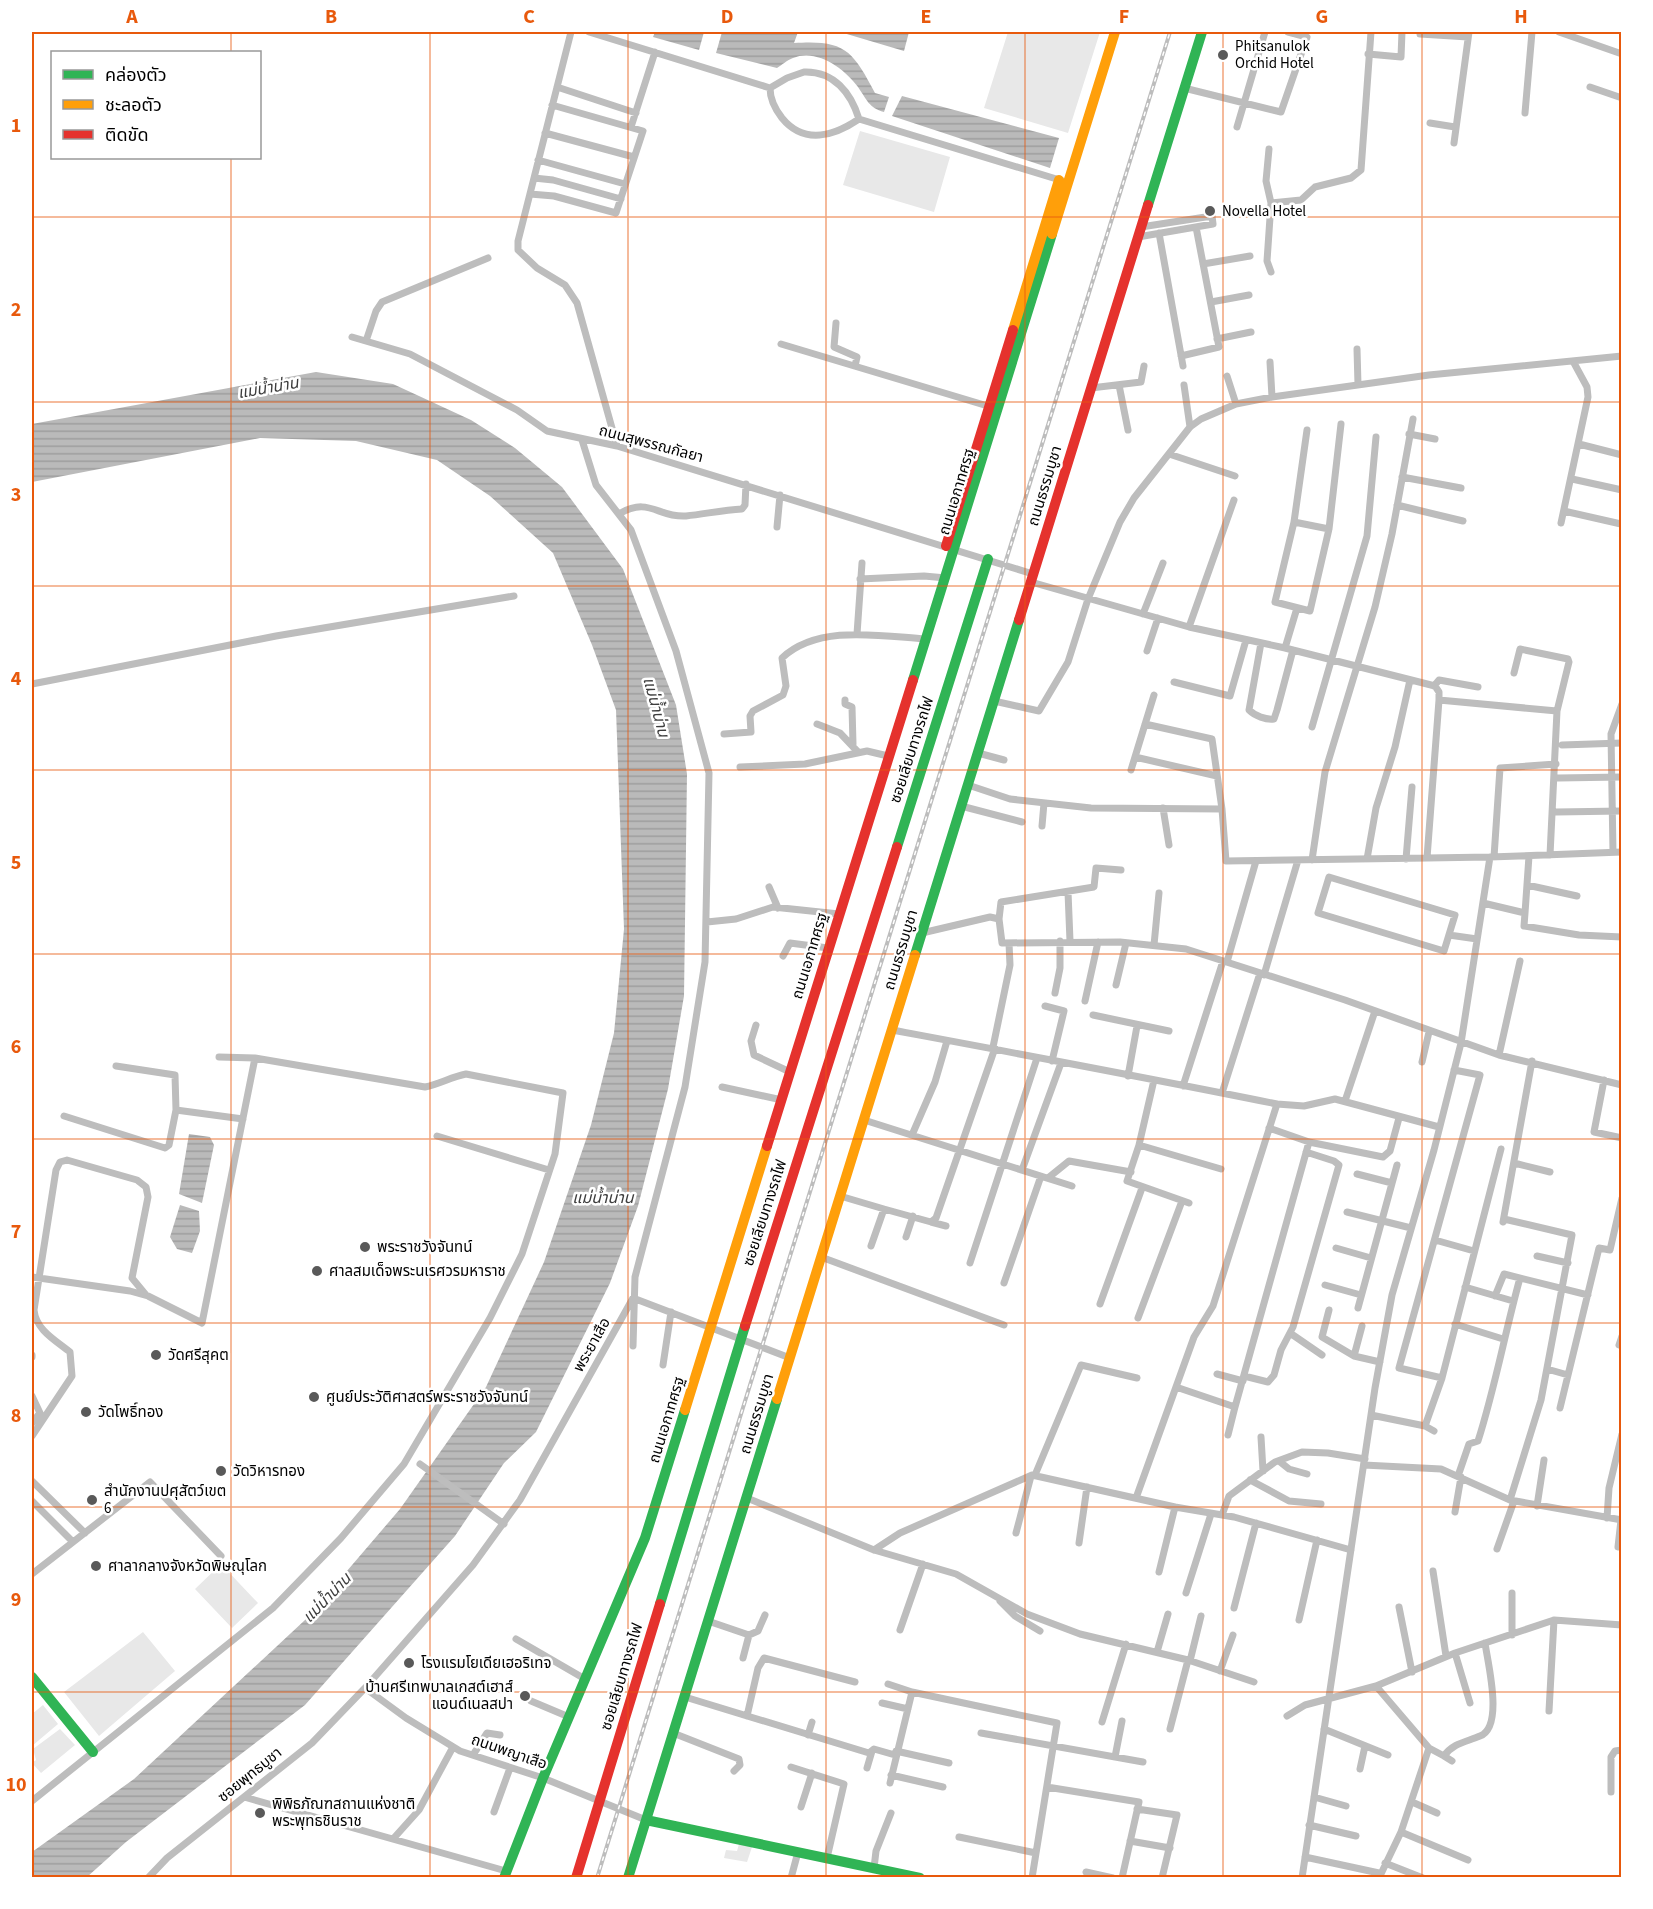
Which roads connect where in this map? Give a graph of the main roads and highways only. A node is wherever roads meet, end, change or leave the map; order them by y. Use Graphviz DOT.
graph roads {
  1 [pos="1114,32"];
  2 [pos="1202,32"];
  3 [pos="988,559"];
  4 [pos="32,1677"];
  5 [pos="93,1752"];
  6 [pos="646,1820"];
  7 [pos="505,1874"];
  8 [pos="915,1877"];
  9 [pos="576,1878"];
  10 [pos="628,1878"];
  1 -- 7 [label="main road, ถนนเอกาทศรฐ"];
  2 -- 6 [label="main road, ถนนธรรมบูชา"];
  3 -- 9 [label="main road, ซอยเลียบทางรถไฟ"];
  4 -- 5 [label="main road"];
  6 -- 8 [label="main road, ถนนพญาเสือ"];
  6 -- 10 [label="main road, ถนนธรรมบูชา"];
}
